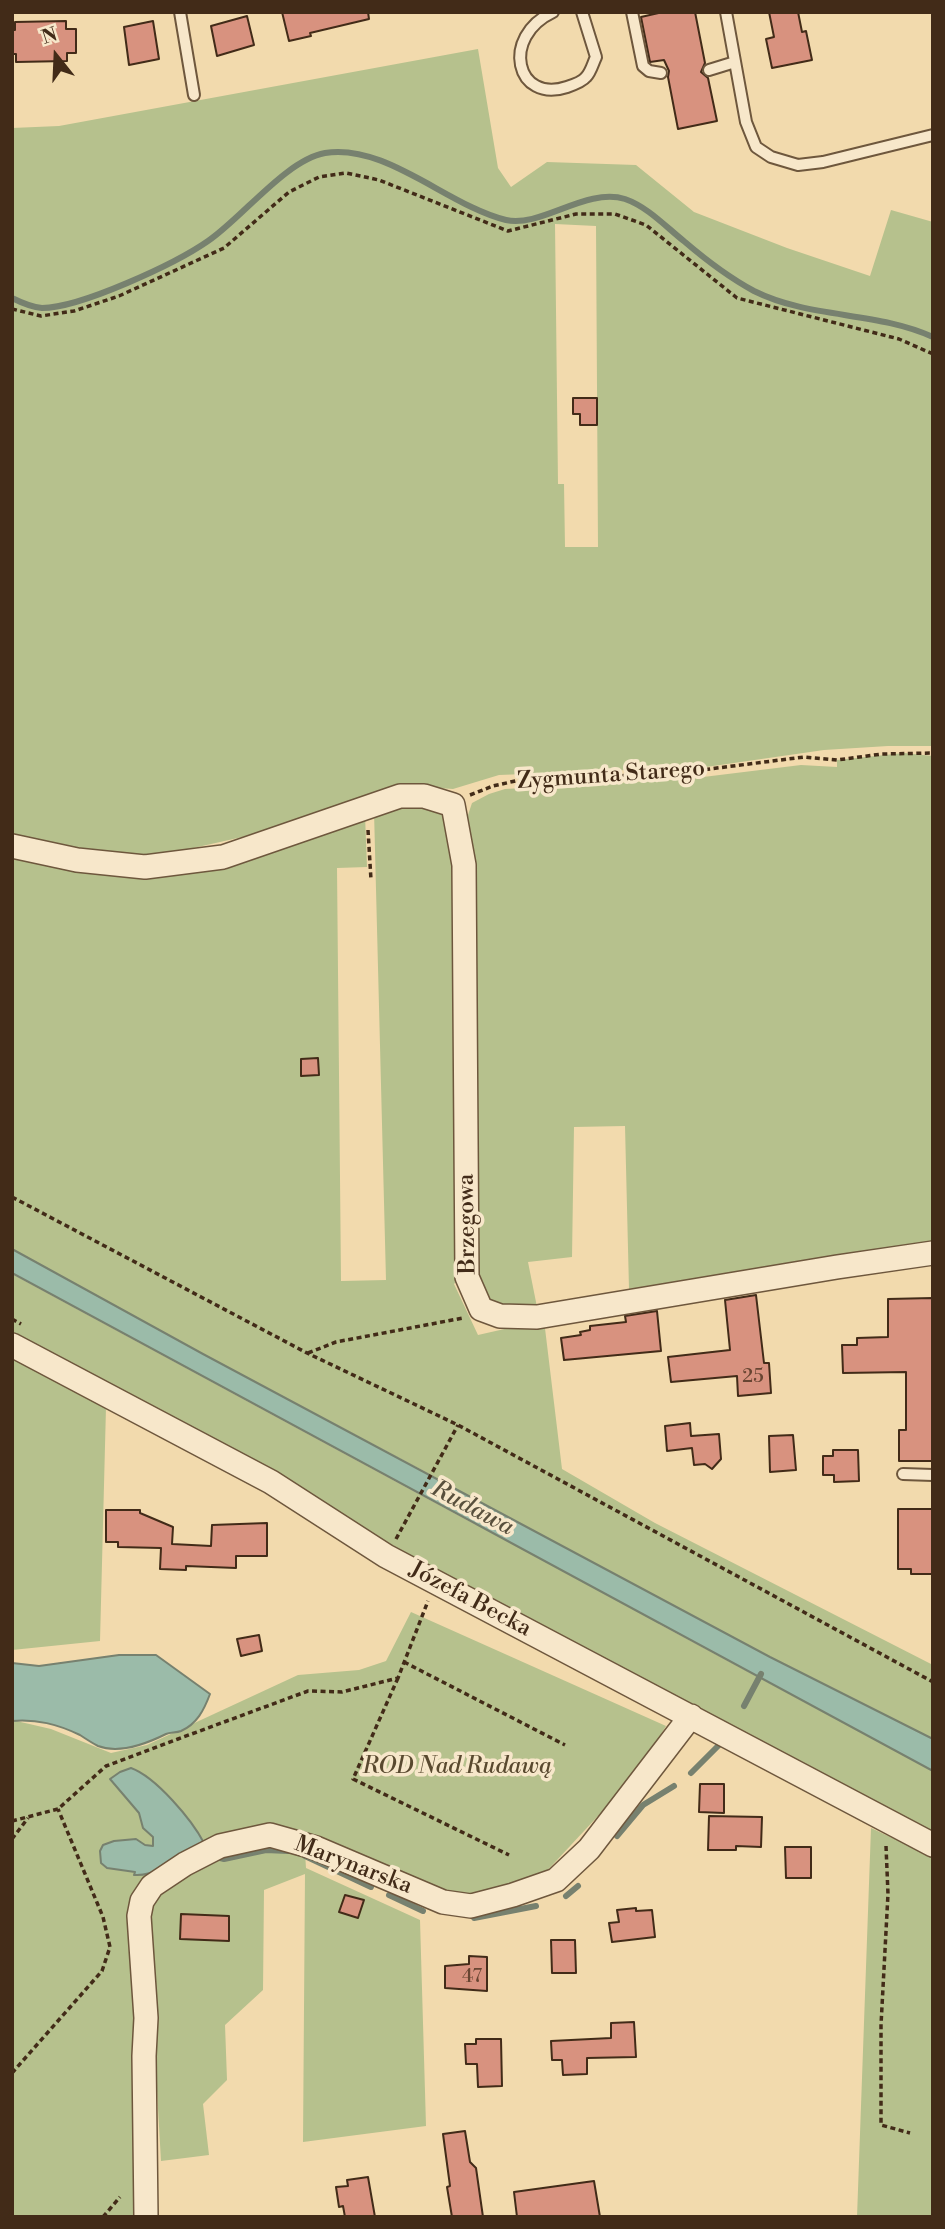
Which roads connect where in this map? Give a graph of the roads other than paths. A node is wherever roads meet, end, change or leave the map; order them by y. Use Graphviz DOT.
graph roads {
  1 [pos="180,12"];
  2 [pos="553,12"];
  3 [pos="582,12"];
  4 [pos="632,12"];
  5 [pos="726,12"];
  6 [pos="735,62"];
  7 [pos="709,70"];
  8 [pos="661,73"];
  9 [pos="194,95"];
  10 [pos="933,135"];
  11 [pos="12,846"];
  12 [pos="933,1253"];
  13 [pos="12,1345"];
  14 [pos="903,1474"];
  15 [pos="933,1475"];
  16 [pos="691,1716"];
  17 [pos="933,1845"];
  18 [pos="146,2217"];
  1 -- 9 [label="lane"];
  2 -- 3 [label="lane"];
  4 -- 8 [label="lane"];
  5 -- 6 [label="lane"];
  6 -- 7 [label="lane"];
  6 -- 10 [label="lane"];
  11 -- 12 [label="street, Brzegowa"];
  13 -- 16 [label="street, Józefa Becka"];
  14 -- 15 [label="lane"];
  16 -- 17 [label="street, Józefa Becka"];
  16 -- 18 [label="street, Marynarska"];
}
